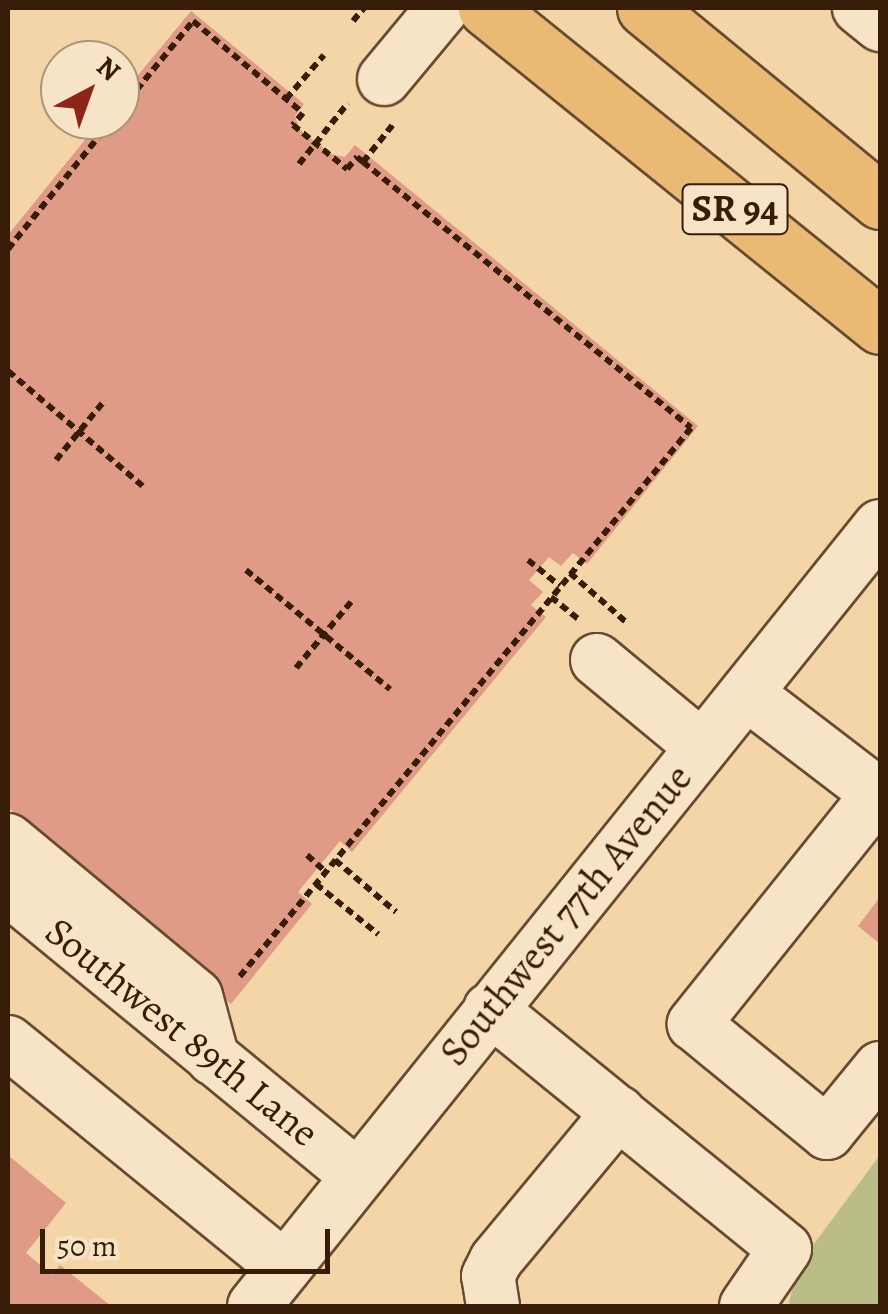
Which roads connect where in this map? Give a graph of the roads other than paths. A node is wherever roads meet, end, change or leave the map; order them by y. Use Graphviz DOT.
graph roads {
  1 [pos="406,8"];
  2 [pos="442,8"];
  3 [pos="486,8"];
  4 [pos="645,8"];
  5 [pos="858,8"];
  6 [pos="880,25"];
  7 [pos="880,201"];
  8 [pos="880,326"];
  9 [pos="880,526"];
  10 [pos="604,637"];
  11 [pos="746,693"];
  12 [pos="702,747"];
  13 [pos="879,793"];
  14 [pos="8,840"];
  15 [pos="8,889"];
  16 [pos="490,1009"];
  17 [pos="8,1042"];
  18 [pos="213,1059"];
  19 [pos="880,1068"];
  20 [pos="618,1112"];
  21 [pos="356,1175"];
  22 [pos="269,1287"];
  23 [pos="492,1306"];
  24 [pos="746,1306"];
  1 -- 2 [label="street"];
  3 -- 8 [label="main road, SR 94"];
  4 -- 7 [label="main road, SR 94"];
  5 -- 6 [label="street"];
  9 -- 11 [label="street, Southwest 77th Avenue"];
  10 -- 12 [label="street"];
  11 -- 12 [label="street, Southwest 77th Avenue"];
  11 -- 13 [label="street"];
  12 -- 16 [label="street, Southwest 77th Avenue"];
  13 -- 19 [label="street"];
  14 -- 18 [label="street"];
  15 -- 18 [label="street, Southwest 89th Lane"];
  16 -- 20 [label="street"];
  16 -- 21 [label="street, Southwest 77th Avenue"];
  17 -- 22 [label="street"];
  18 -- 21 [label="street, Southwest 89th Lane"];
  20 -- 23 [label="street"];
  20 -- 24 [label="street"];
  21 -- 22 [label="street, Southwest 77th Avenue"];
}
